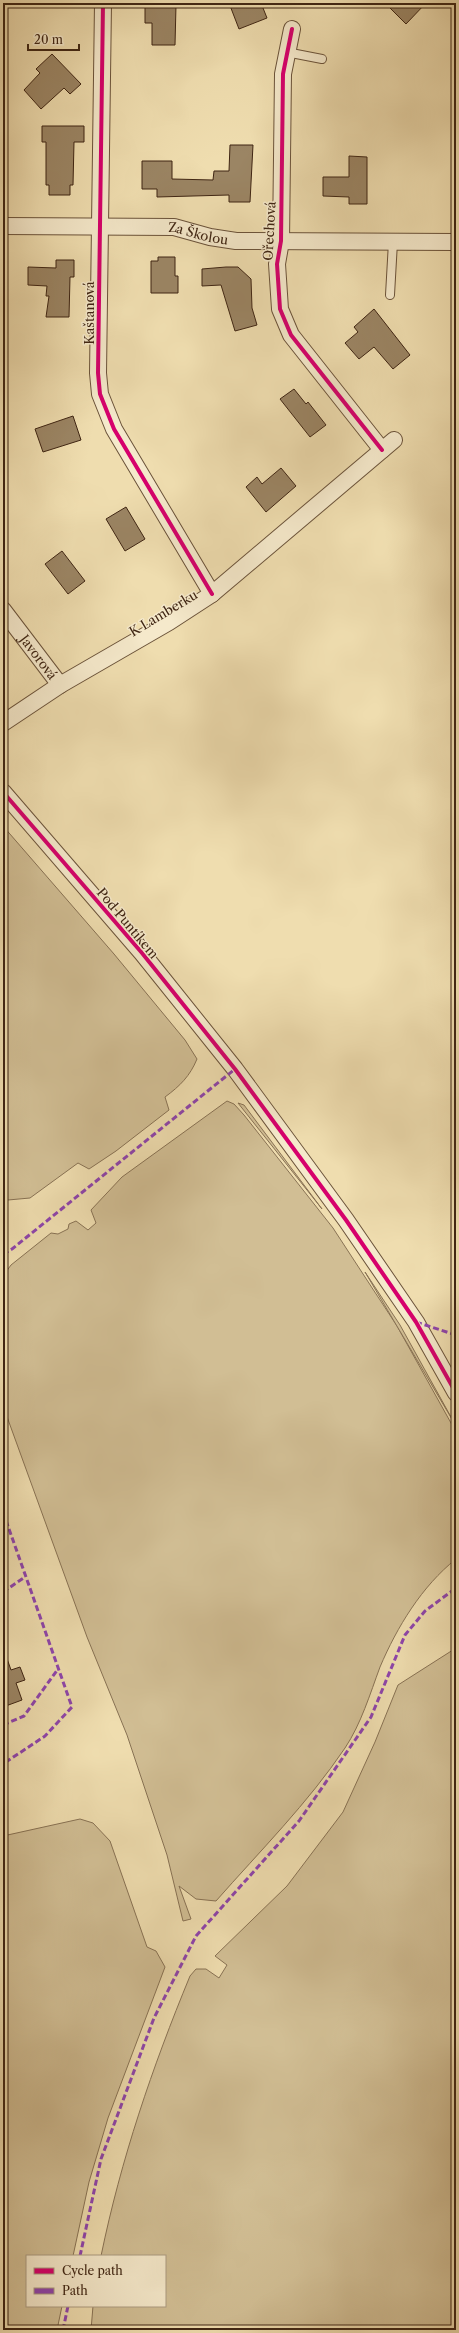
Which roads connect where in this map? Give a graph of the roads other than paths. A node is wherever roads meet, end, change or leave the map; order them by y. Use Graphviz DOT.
graph roads {
  1 [pos="103,3"];
  2 [pos="292,29"];
  3 [pos="286,52"];
  4 [pos="322,59"];
  5 [pos="3,226"];
  6 [pos="100,227"];
  7 [pos="281,241"];
  8 [pos="393,242"];
  9 [pos="456,242"];
  10 [pos="390,295"];
  11 [pos="394,440"];
  12 [pos="382,450"];
  13 [pos="212,594"];
  14 [pos="3,610"];
  15 [pos="60,685"];
  16 [pos="3,723"];
  17 [pos="3,792"];
  18 [pos="456,1393"];
  1 -- 6 [label="street, Kaštanová"];
  2 -- 3 [label="street, Ořechová"];
  3 -- 4 [label="lane"];
  3 -- 7 [label="street, Ořechová"];
  5 -- 6 [label="street, Za Školou"];
  6 -- 7 [label="street, Za Školou"];
  6 -- 13 [label="street, Kaštanová"];
  7 -- 8 [label="street, Za Školou"];
  7 -- 12 [label="street, Ořechová"];
  8 -- 9 [label="street, Za Školou"];
  8 -- 10 [label="lane"];
  11 -- 12 [label="street, K Lamberku"];
  12 -- 13 [label="street, K Lamberku"];
  13 -- 15 [label="street, K Lamberku"];
  14 -- 15 [label="street, Javorová"];
  15 -- 16 [label="street, K Lamberku"];
  17 -- 18 [label="street, Pod Puntíkem"];
}
